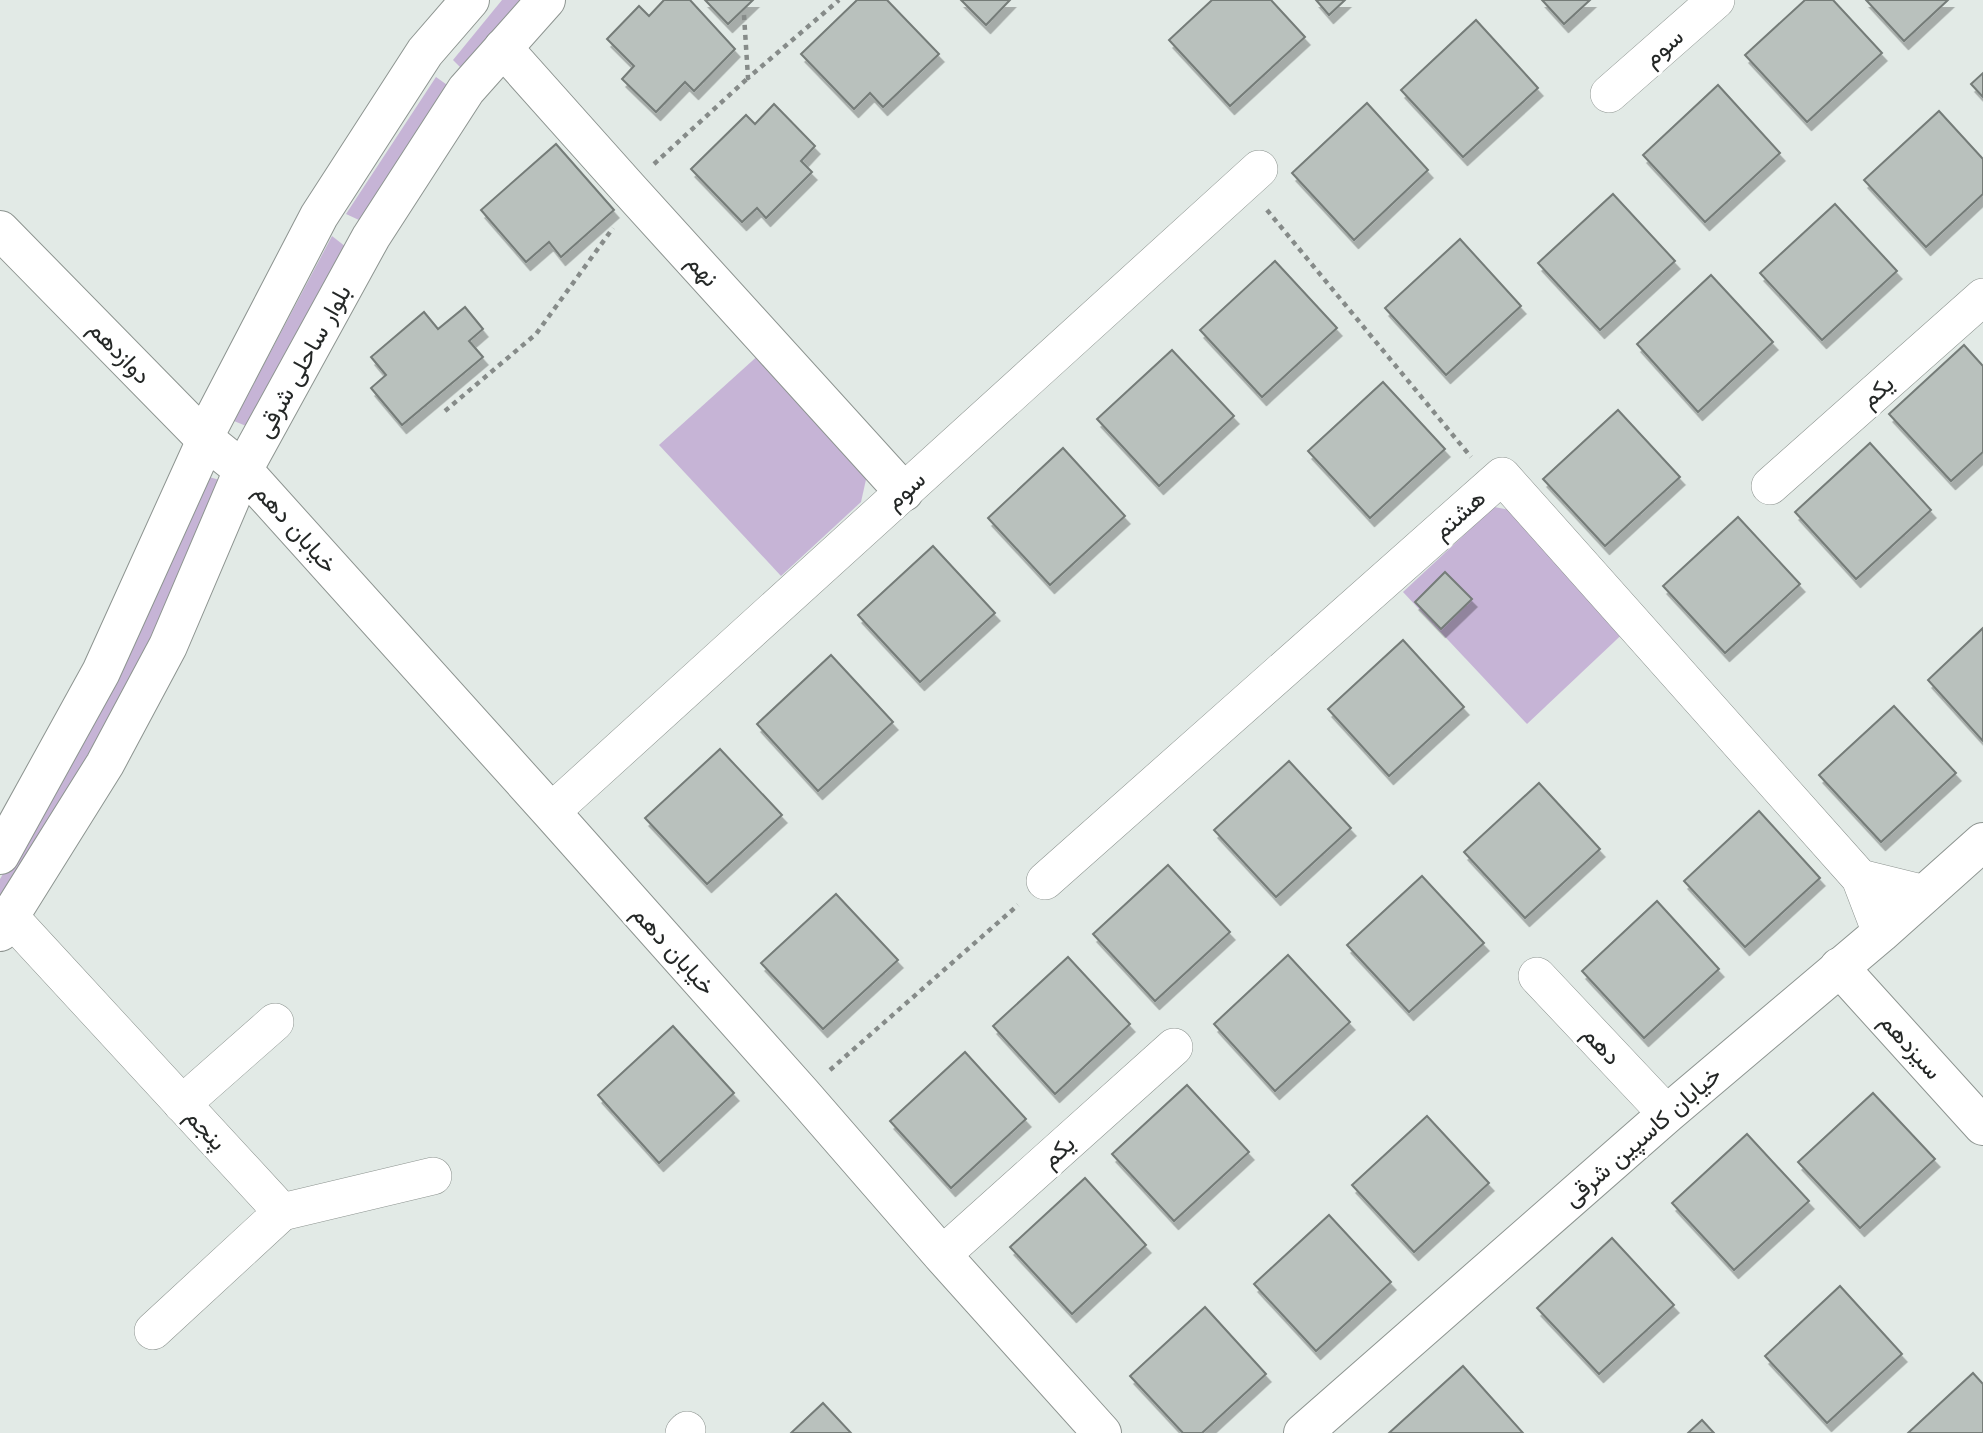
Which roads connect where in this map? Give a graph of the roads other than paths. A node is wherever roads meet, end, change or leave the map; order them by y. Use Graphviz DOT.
graph roads {
  1 [pos="470,0"];
  2 [pos="546,0"];
  3 [pos="1716,0"];
  4 [pos="503,48"];
  5 [pos="1609,94"];
  6 [pos="1252,176"];
  7 [pos="0,230"];
  8 [pos="1983,297"];
  9 [pos="206,440"];
  10 [pos="243,470"];
  11 [pos="1770,486"];
  12 [pos="904,492"];
  13 [pos="551,812"];
  14 [pos="1983,842"];
  15 [pos="0,855"];
  16 [pos="1860,878"];
  17 [pos="1045,881"];
  18 [pos="1925,894"];
  19 [pos="5,924"];
  20 [pos="1881,933"];
  21 [pos="1839,967"];
  22 [pos="1537,976"];
  23 [pos="275,1022"];
  24 [pos="1174,1047"];
  25 [pos="182,1104"];
  26 [pos="1667,1114"];
  27 [pos="1983,1126"];
  28 [pos="433,1176"];
  29 [pos="282,1212"];
  30 [pos="942,1255"];
  31 [pos="153,1331"];
  32 [pos="1102,1433"];
  33 [pos="1303,1433"];
  1 -- 9 [label="street, بلوار ساحلی شرقی"];
  2 -- 4 [label="street, بلوار ساحلی شرقی"];
  3 -- 5 [label="street, سوم"];
  4 -- 10 [label="street, بلوار ساحلی شرقی"];
  4 -- 12 [label="street, نهم"];
  6 -- 12 [label="street, سوم"];
  7 -- 9 [label="street, دوازدهم"];
  8 -- 11 [label="street, یکم"];
  9 -- 10 [label="street, دوازدهم"];
  9 -- 15 [label="street, بلوار ساحلی شرقی"];
  10 -- 13 [label="street, خیابان دهم"];
  10 -- 19 [label="street, بلوار ساحلی شرقی"];
  12 -- 13 [label="street, سوم"];
  13 -- 30 [label="street, خیابان دهم"];
  14 -- 18 [label="street, خیابان کاسپین شرقی"];
  16 -- 17 [label="street, هشتم"];
  16 -- 18 [label="street"];
  16 -- 20 [label="street"];
  18 -- 20 [label="street, خیابان کاسپین شرقی"];
  19 -- 25 [label="street, پنجم"];
  20 -- 21 [label="street, خیابان کاسپین شرقی"];
  21 -- 26 [label="street, خیابان کاسپین شرقی"];
  21 -- 27 [label="street, سیزدهم"];
  22 -- 26 [label="street, دهم"];
  23 -- 25 [label="street"];
  24 -- 30 [label="street, یکم"];
  25 -- 29 [label="street, پنجم"];
  26 -- 33 [label="street, خیابان کاسپین شرقی"];
  28 -- 29 [label="street"];
  29 -- 31 [label="street"];
  30 -- 32 [label="street, خیابان دهم"];
}
